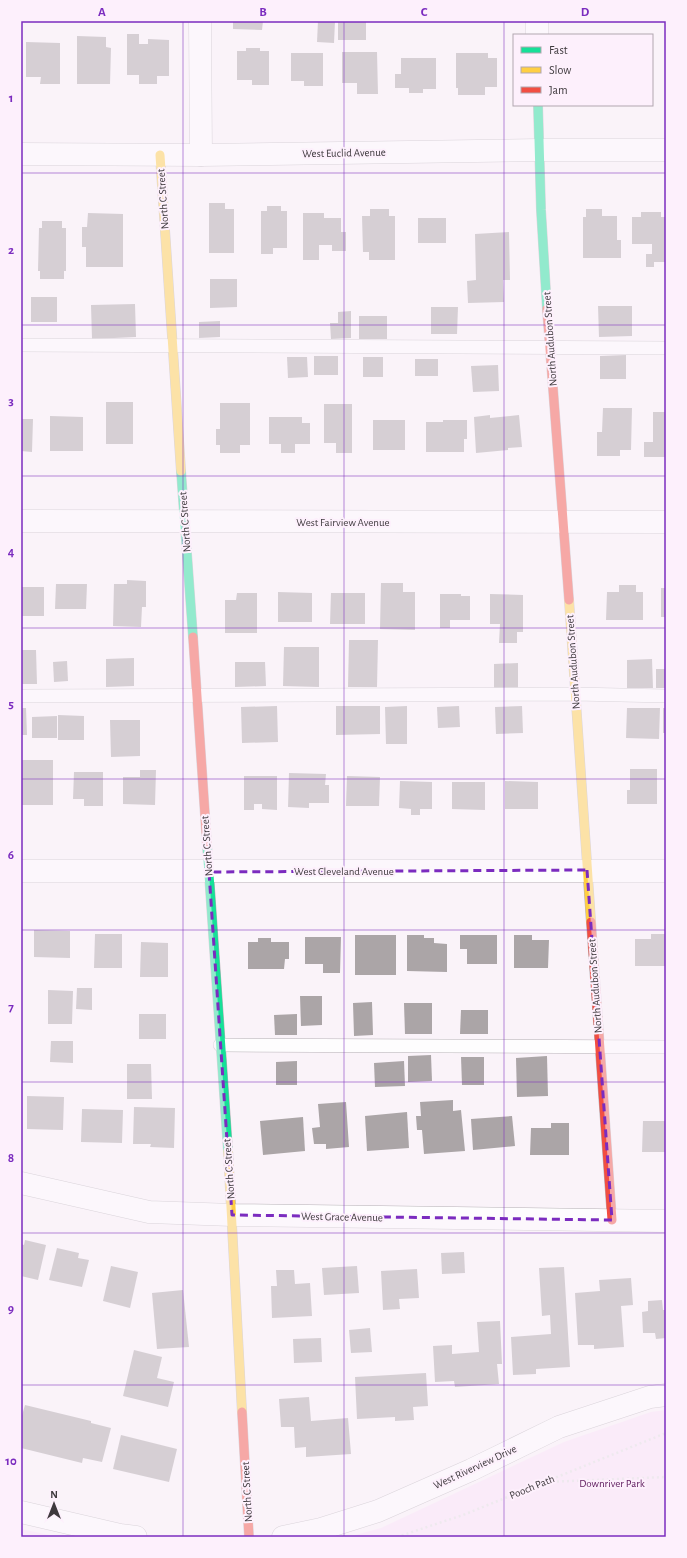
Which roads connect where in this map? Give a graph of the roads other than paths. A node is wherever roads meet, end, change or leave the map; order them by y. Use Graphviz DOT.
graph roads {
  1 [pos="200,21"];
  2 [pos="537,21"];
  3 [pos="537,34"];
  4 [pos="538,106"];
  5 [pos="538,150"];
  6 [pos="666,150"];
  7 [pos="21,154"];
  8 [pos="160,155"];
  9 [pos="201,155"];
  10 [pos="21,345"];
  11 [pos="173,346"];
  12 [pos="550,346"];
  13 [pos="666,348"];
  14 [pos="21,521"];
  15 [pos="185,522"];
  16 [pos="564,522"];
  17 [pos="666,522"];
  18 [pos="575,694"];
  19 [pos="21,696"];
  20 [pos="197,696"];
  21 [pos="666,696"];
  22 [pos="587,870"];
  23 [pos="21,871"];
  24 [pos="666,871"];
  25 [pos="209,872"];
  26 [pos="220,1045"];
  27 [pos="598,1046"];
  28 [pos="666,1047"];
  29 [pos="21,1183"];
  30 [pos="232,1215"];
  31 [pos="612,1220"];
  32 [pos="666,1221"];
  33 [pos="666,1395"];
  34 [pos="21,1512"];
  35 [pos="136,1537"];
  36 [pos="249,1537"];
  37 [pos="283,1537"];
  1 -- 9 [label="street"];
  2 -- 3 [label="street"];
  4 -- 5 [label="street, North Audubon Street"];
  5 -- 6 [label="street, West Euclid Avenue"];
  5 -- 9 [label="street, West Euclid Avenue"];
  5 -- 12 [label="street, North Audubon Street"];
  7 -- 8 [label="street, West Euclid Avenue"];
  8 -- 9 [label="street, West Euclid Avenue"];
  8 -- 11 [label="street, North C Street"];
  10 -- 11 [label="lane"];
  11 -- 12 [label="lane"];
  11 -- 15 [label="street, North C Street"];
  12 -- 13 [label="lane"];
  12 -- 16 [label="street, North Audubon Street"];
  14 -- 15 [label="street, West Fairview Avenue"];
  15 -- 16 [label="street, West Fairview Avenue"];
  15 -- 20 [label="street, North C Street"];
  16 -- 17 [label="street, West Fairview Avenue"];
  16 -- 18 [label="street, North Audubon Street"];
  18 -- 20 [label="lane"];
  18 -- 21 [label="lane"];
  18 -- 22 [label="street, North Audubon Street"];
  19 -- 20 [label="lane"];
  20 -- 25 [label="street, North C Street"];
  22 -- 24 [label="street, West Cleveland Avenue"];
  22 -- 25 [label="street, West Cleveland Avenue"];
  22 -- 27 [label="street, North Audubon Street"];
  23 -- 25 [label="street, West Cleveland Avenue"];
  25 -- 26 [label="street, North C Street"];
  26 -- 27 [label="lane"];
  26 -- 30 [label="street, North C Street"];
  27 -- 28 [label="lane"];
  27 -- 31 [label="street, North Audubon Street"];
  29 -- 30 [label="street, West Grace Avenue"];
  30 -- 31 [label="street, West Grace Avenue"];
  30 -- 36 [label="street, North C Street"];
  31 -- 32 [label="street, West Grace Avenue"];
  33 -- 37 [label="street, West Riverview Drive"];
  34 -- 35 [label="street"];
}
